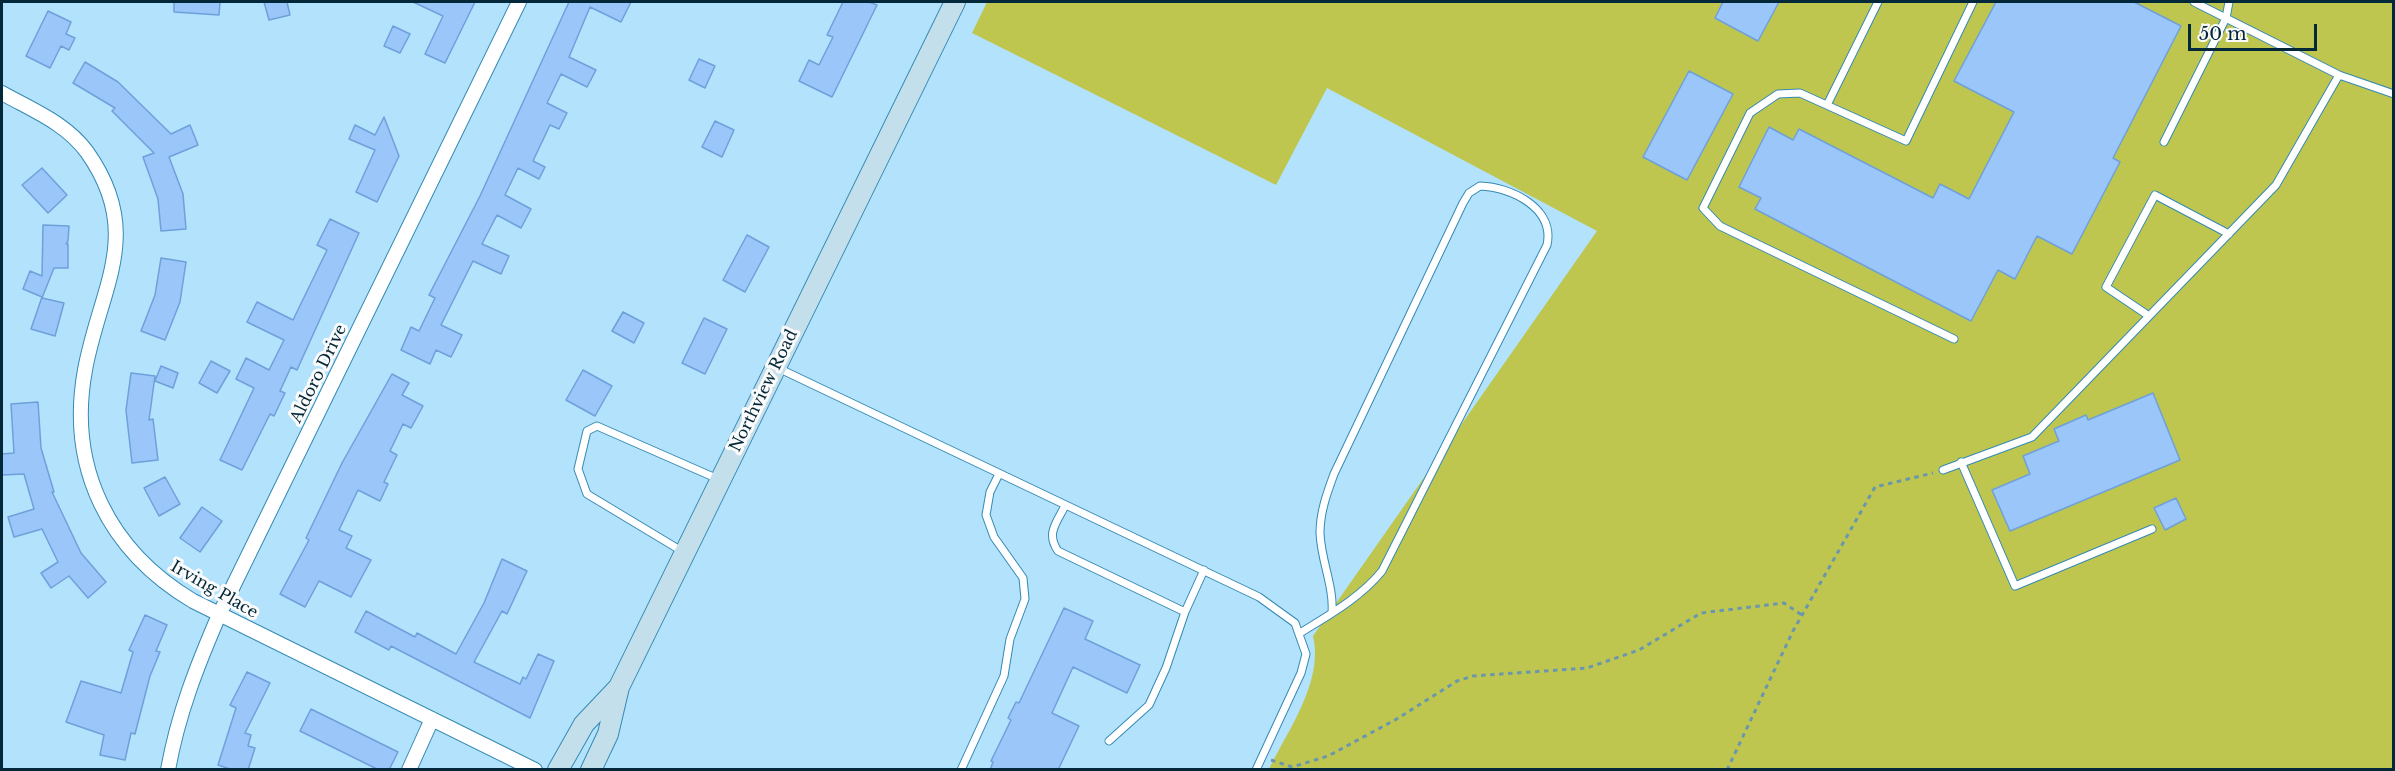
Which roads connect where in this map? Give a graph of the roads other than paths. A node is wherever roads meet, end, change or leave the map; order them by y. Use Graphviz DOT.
graph roads {
  1 [pos="519,2"];
  2 [pos="955,2"];
  3 [pos="1878,2"];
  4 [pos="1973,2"];
  5 [pos="2194,2"];
  6 [pos="2229,2"];
  7 [pos="2226,18"];
  8 [pos="2339,75"];
  9 [pos="2,93"];
  10 [pos="2394,94"];
  11 [pos="1827,105"];
  12 [pos="2164,142"];
  13 [pos="2229,234"];
  14 [pos="2150,316"];
  15 [pos="1954,339"];
  16 [pos="776,367"];
  17 [pos="1962,462"];
  18 [pos="1943,470"];
  19 [pos="999,474"];
  20 [pos="720,480"];
  21 [pos="1065,506"];
  22 [pos="2152,529"];
  23 [pos="685,553"];
  24 [pos="1204,570"];
  25 [pos="1185,612"];
  26 [pos="1332,613"];
  27 [pos="219,615"];
  28 [pos="1300,633"];
  29 [pos="619,687"];
  30 [pos="432,719"];
  31 [pos="1109,741"];
  32 [pos="168,770"];
  33 [pos="409,770"];
  34 [pos="536,770"];
  35 [pos="558,770"];
  36 [pos="591,770"];
  37 [pos="961,770"];
  38 [pos="1256,770"];
  1 -- 27 [label="street, Aldoro Drive"];
  2 -- 16 [label="street, Northview Road"];
  3 -- 11 [label="lane"];
  4 -- 11 [label="lane"];
  5 -- 7 [label="lane"];
  6 -- 7 [label="lane"];
  7 -- 8 [label="lane"];
  7 -- 12 [label="lane"];
  8 -- 10 [label="lane"];
  8 -- 13 [label="lane"];
  9 -- 27 [label="street, Irving Place"];
  11 -- 15 [label="lane"];
  13 -- 14 [label="lane"];
  13 -- 14 [label="lane"];
  14 -- 17 [label="lane"];
  16 -- 19 [label="lane"];
  16 -- 20 [label="street, Northview Road"];
  17 -- 18 [label="lane"];
  17 -- 22 [label="lane"];
  19 -- 21 [label="lane"];
  19 -- 37 [label="lane"];
  20 -- 23 [label="street, Northview Road"];
  20 -- 23 [label="lane"];
  21 -- 24 [label="lane"];
  21 -- 25 [label="lane"];
  23 -- 29 [label="street, Northview Road"];
  24 -- 25 [label="lane"];
  24 -- 28 [label="lane"];
  25 -- 31 [label="lane"];
  26 -- 26 [label="lane"];
  26 -- 28 [label="lane"];
  27 -- 30 [label="street, Irving Place"];
  27 -- 32 [label="street, Aldoro Drive"];
  28 -- 38 [label="lane"];
  29 -- 35 [label="street, Northview Road"];
  29 -- 36 [label="street"];
  30 -- 33 [label="street"];
  30 -- 34 [label="street, Irving Place"];
}
